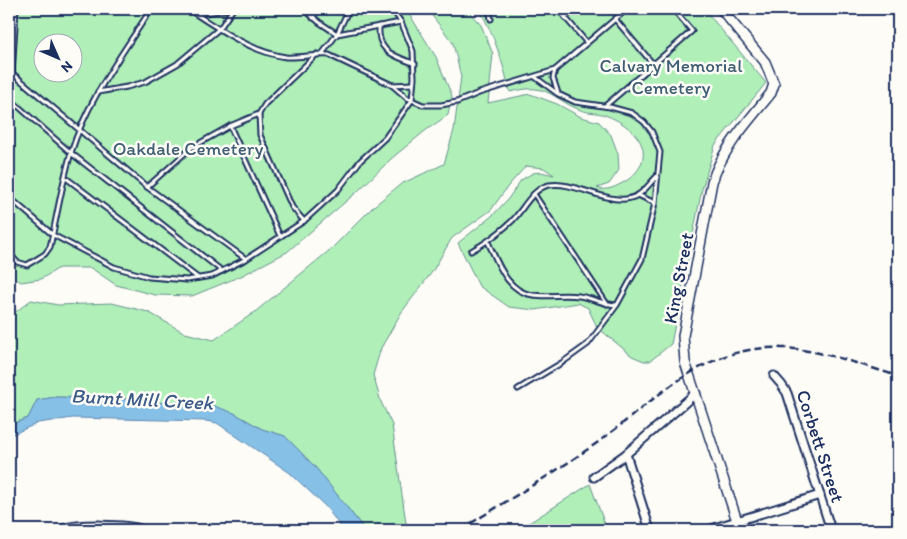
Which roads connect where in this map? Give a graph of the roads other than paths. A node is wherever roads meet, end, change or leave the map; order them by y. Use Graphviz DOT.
graph roads {
  1 [pos="16,9"];
  2 [pos="151,9"];
  3 [pos="188,9"];
  4 [pos="233,9"];
  5 [pos="304,9"];
  6 [pos="316,9"];
  7 [pos="349,9"];
  8 [pos="392,9"];
  9 [pos="489,9"];
  10 [pos="558,9"];
  11 [pos="576,9"];
  12 [pos="627,9"];
  13 [pos="673,9"];
  14 [pos="721,9"];
  15 [pos="196,14"];
  16 [pos="313,18"];
  17 [pos="566,18"];
  18 [pos="491,19"];
  19 [pos="614,19"];
  20 [pos="9,22"];
  21 [pos="401,22"];
  22 [pos="379,26"];
  23 [pos="15,27"];
  24 [pos="220,28"];
  25 [pos="337,34"];
  26 [pos="587,43"];
  27 [pos="320,54"];
  28 [pos="415,64"];
  29 [pos="653,64"];
  30 [pos="555,70"];
  31 [pos="12,72"];
  32 [pos="535,77"];
  33 [pos="414,84"];
  34 [pos="392,85"];
  35 [pos="98,92"];
  36 [pos="558,94"];
  37 [pos="10,99"];
  38 [pos="412,100"];
  39 [pos="605,106"];
  40 [pos="259,114"];
  41 [pos="9,124"];
  42 [pos="230,126"];
  43 [pos="80,131"];
  44 [pos="71,153"];
  45 [pos="658,176"];
  46 [pos="66,178"];
  47 [pos="147,187"];
  48 [pos="534,194"];
  49 [pos="638,195"];
  50 [pos="9,197"];
  51 [pos="655,203"];
  52 [pos="304,221"];
  53 [pos="53,235"];
  54 [pos="280,236"];
  55 [pos="488,242"];
  56 [pos="471,251"];
  57 [pos="9,253"];
  58 [pos="246,259"];
  59 [pos="222,271"];
  60 [pos="198,278"];
  61 [pos="606,304"];
  62 [pos="617,305"];
  63 [pos="774,376"];
  64 [pos="518,389"];
  65 [pos="696,393"];
  66 [pos="626,454"];
  67 [pos="594,477"];
  68 [pos="820,495"];
  69 [pos="738,526"];
  70 [pos="60,530"];
  71 [pos="143,530"];
  72 [pos="650,530"];
  73 [pos="708,530"];
  74 [pos="831,530"];
  1 -- 23 [label="lane"];
  2 -- 35 [label="lane"];
  3 -- 15 [label="lane"];
  4 -- 15 [label="lane"];
  4 -- 24 [label="lane"];
  5 -- 16 [label="lane"];
  6 -- 16 [label="lane"];
  7 -- 25 [label="lane"];
  8 -- 21 [label="lane"];
  9 -- 18 [label="lane"];
  10 -- 17 [label="lane"];
  11 -- 17 [label="lane"];
  12 -- 19 [label="lane"];
  13 -- 29 [label="lane"];
  14 -- 65 [label="street, King Street"];
  15 -- 24 [label="lane"];
  16 -- 25 [label="lane"];
  17 -- 26 [label="lane"];
  19 -- 26 [label="lane"];
  19 -- 29 [label="lane"];
  20 -- 23 [label="lane"];
  21 -- 22 [label="lane"];
  21 -- 28 [label="lane"];
  22 -- 25 [label="lane"];
  22 -- 28 [label="lane"];
  23 -- 31 [label="lane"];
  24 -- 27 [label="lane"];
  24 -- 35 [label="lane"];
  25 -- 27 [label="lane"];
  26 -- 30 [label="lane"];
  27 -- 34 [label="lane"];
  27 -- 40 [label="lane"];
  28 -- 33 [label="lane"];
  29 -- 39 [label="lane"];
  30 -- 32 [label="lane"];
  30 -- 36 [label="lane"];
  31 -- 37 [label="lane"];
  31 -- 43 [label="lane"];
  32 -- 36 [label="lane"];
  32 -- 38 [label="lane"];
  33 -- 34 [label="lane"];
  33 -- 38 [label="lane"];
  34 -- 38 [label="lane"];
  35 -- 43 [label="lane"];
  36 -- 39 [label="lane"];
  37 -- 41 [label="lane"];
  37 -- 44 [label="lane"];
  38 -- 52 [label="lane"];
  39 -- 45 [label="lane"];
  40 -- 42 [label="lane"];
  40 -- 52 [label="lane"];
  42 -- 47 [label="lane"];
  42 -- 54 [label="lane"];
  43 -- 44 [label="lane"];
  43 -- 47 [label="lane"];
  44 -- 46 [label="lane"];
  44 -- 59 [label="lane"];
  45 -- 49 [label="lane"];
  45 -- 51 [label="lane"];
  46 -- 53 [label="lane"];
  46 -- 60 [label="lane"];
  47 -- 58 [label="lane"];
  48 -- 49 [label="lane"];
  48 -- 55 [label="lane"];
  48 -- 61 [label="lane"];
  49 -- 51 [label="lane"];
  50 -- 53 [label="lane"];
  51 -- 62 [label="lane"];
  52 -- 54 [label="lane"];
  53 -- 57 [label="lane"];
  53 -- 60 [label="lane"];
  54 -- 58 [label="lane"];
  55 -- 56 [label="lane"];
  55 -- 61 [label="lane"];
  58 -- 59 [label="lane"];
  59 -- 60 [label="lane"];
  61 -- 62 [label="lane"];
  62 -- 64 [label="lane"];
  63 -- 68 [label="street, Corbett Street"];
  65 -- 66 [label="street"];
  65 -- 69 [label="street, King Street"];
  66 -- 67 [label="street"];
  66 -- 72 [label="street"];
  68 -- 69 [label="street"];
  68 -- 74 [label="street, Corbett Street"];
  69 -- 73 [label="street"];
  70 -- 71 [label="street"];
}
